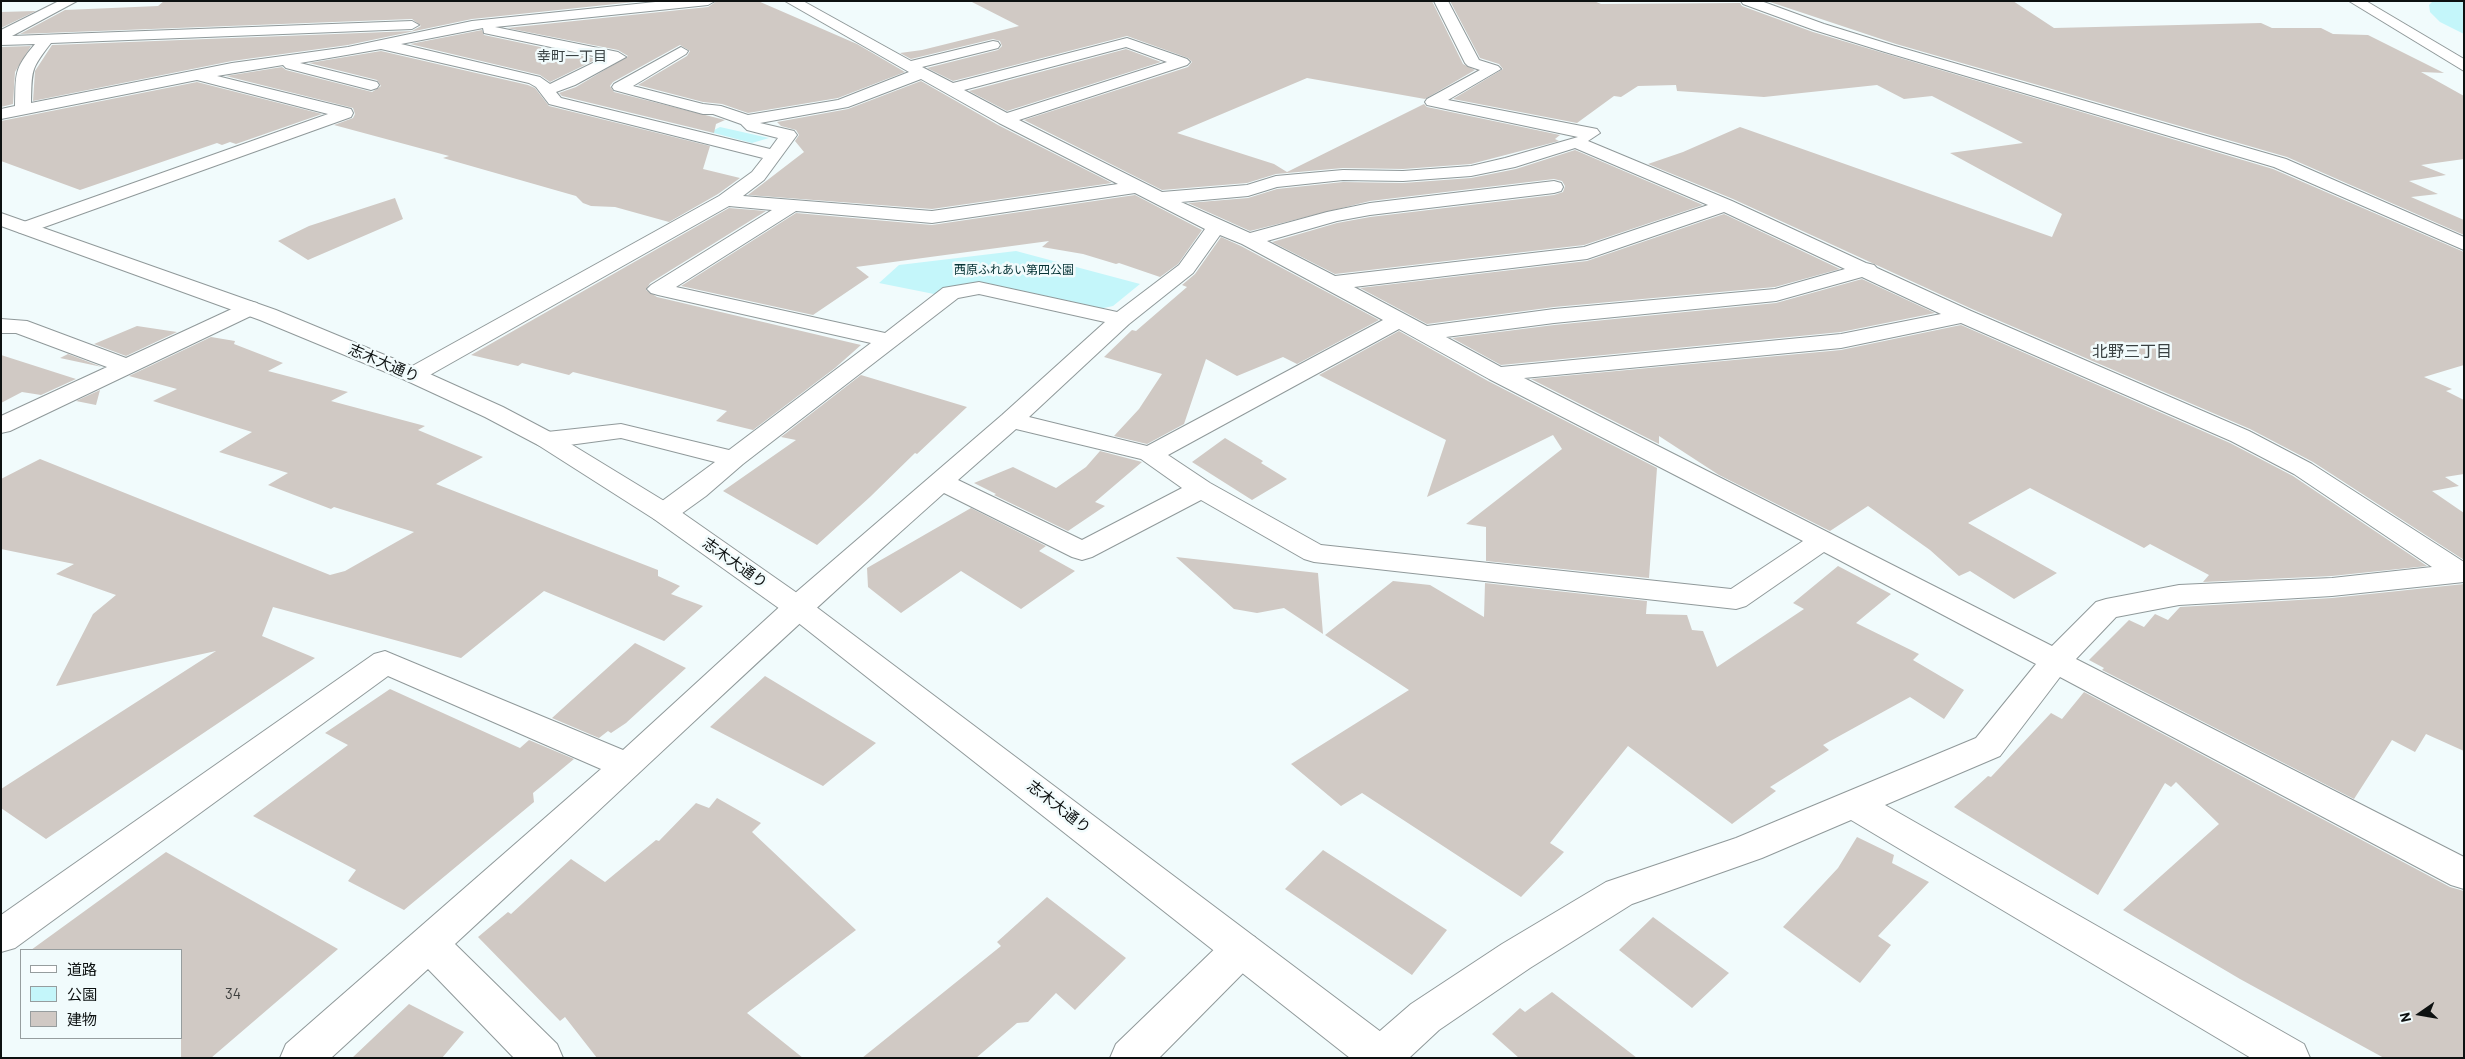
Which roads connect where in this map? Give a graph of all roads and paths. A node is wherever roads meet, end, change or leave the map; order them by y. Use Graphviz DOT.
graph roads {
  1 [pos="70,1"];
  2 [pos="708,1"];
  3 [pos="792,1"];
  4 [pos="1441,1"];
  5 [pos="1748,1"];
  6 [pos="2356,1"];
  7 [pos="472,25"];
  8 [pos="3,36"];
  9 [pos="1093,36"];
  10 [pos="45,41"];
  11 [pos="1127,42"];
  12 [pos="380,44"];
  13 [pos="993,45"];
  14 [pos="681,51"];
  15 [pos="278,61"];
  16 [pos="2464,66"];
  17 [pos="915,69"];
  18 [pos="196,76"];
  19 [pos="950,89"];
  20 [pos="547,90"];
  21 [pos="313,105"];
  22 [pos="23,109"];
  23 [pos="1,114"];
  24 [pos="1005,119"];
  25 [pos="748,120"];
  26 [pos="1576,142"];
  27 [pos="774,155"];
  28 [pos="1136,186"];
  29 [pos="1554,186"];
  30 [pos="1248,190"];
  31 [pos="1160,198"];
  32 [pos="726,200"];
  33 [pos="792,205"];
  34 [pos="1725,205"];
  35 [pos="13,224"];
  36 [pos="1213,226"];
  37 [pos="1249,240"];
  38 [pos="2464,244"];
  39 [pos="1867,269"];
  40 [pos="1332,283"];
  41 [pos="249,308"];
  42 [pos="1963,316"];
  43 [pos="1121,319"];
  44 [pos="1400,320"];
  45 [pos="1,326"];
  46 [pos="1425,333"];
  47 [pos="891,341"];
  48 [pos="127,366"];
  49 [pos="1497,374"];
  50 [pos="412,375"];
  51 [pos="1011,420"];
  52 [pos="1,426"];
  53 [pos="547,440"];
  54 [pos="1150,454"];
  55 [pos="734,459"];
  56 [pos="940,481"];
  57 [pos="1201,488"];
  58 [pos="664,513"];
  59 [pos="1823,540"];
  60 [pos="2462,573"];
  61 [pos="797,607"];
  62 [pos="2055,662"];
  63 [pos="627,766"];
  64 [pos="1852,803"];
  65 [pos="2464,874"];
  66 [pos="1,936"];
  67 [pos="428,944"];
  68 [pos="1241,949"];
  69 [pos="1382,1057"];
  70 [pos="301,1058"];
  71 [pos="542,1058"];
  72 [pos="1131,1058"];
  73 [pos="2288,1058"];
  1 -- 8 [label="street"];
  2 -- 7 [label="street"];
  3 -- 17 [label="street"];
  4 -- 26 [label="street"];
  5 -- 38 [label="street"];
  6 -- 16 [label="street"];
  7 -- 10 [label="street"];
  7 -- 12 [label="street"];
  7 -- 20 [label="street"];
  8 -- 10 [label="street"];
  9 -- 11 [label="street"];
  10 -- 22 [label="street"];
  11 -- 19 [label="street"];
  11 -- 24 [label="street"];
  12 -- 15 [label="street"];
  12 -- 20 [label="street"];
  13 -- 17 [label="street"];
  14 -- 25 [label="street"];
  15 -- 18 [label="street"];
  15 -- 21 [label="street"];
  17 -- 19 [label="street"];
  17 -- 25 [label="street"];
  18 -- 21 [label="street"];
  18 -- 22 [label="street"];
  19 -- 24 [label="street"];
  20 -- 27 [label="street"];
  21 -- 35 [label="street"];
  22 -- 23 [label="street"];
  24 -- 28 [label="street"];
  25 -- 27 [label="street"];
  26 -- 30 [label="street"];
  26 -- 34 [label="street"];
  27 -- 32 [label="street"];
  28 -- 31 [label="street"];
  28 -- 33 [label="street"];
  29 -- 37 [label="street"];
  30 -- 31 [label="street"];
  30 -- 36 [label="street"];
  31 -- 36 [label="street"];
  32 -- 33 [label="street"];
  32 -- 50 [label="street"];
  33 -- 47 [label="street"];
  34 -- 39 [label="street"];
  34 -- 40 [label="street"];
  35 -- 41 [label="street, 志木大通り"];
  36 -- 37 [label="street"];
  36 -- 43 [label="street"];
  37 -- 40 [label="street"];
  39 -- 42 [label="street"];
  39 -- 46 [label="street"];
  40 -- 44 [label="street"];
  41 -- 48 [label="street"];
  41 -- 50 [label="street, 志木大通り"];
  42 -- 49 [label="street"];
  42 -- 60 [label="street"];
  43 -- 47 [label="street"];
  43 -- 51 [label="street"];
  44 -- 46 [label="street"];
  44 -- 54 [label="street"];
  45 -- 48 [label="street"];
  46 -- 49 [label="street"];
  47 -- 55 [label="street"];
  48 -- 52 [label="street"];
  49 -- 59 [label="street"];
  50 -- 53 [label="street, 志木大通り"];
  51 -- 54 [label="street"];
  51 -- 56 [label="street"];
  53 -- 55 [label="street"];
  53 -- 58 [label="street, 志木大通り"];
  54 -- 57 [label="street"];
  55 -- 58 [label="street"];
  56 -- 57 [label="street"];
  56 -- 61 [label="street"];
  57 -- 59 [label="street"];
  58 -- 61 [label="street, 志木大通り"];
  59 -- 62 [label="street"];
  60 -- 62 [label="street"];
  61 -- 63 [label="street"];
  61 -- 68 [label="street, 志木大通り"];
  62 -- 64 [label="street"];
  62 -- 65 [label="street"];
  63 -- 66 [label="street"];
  63 -- 67 [label="street"];
  64 -- 69 [label="street"];
  64 -- 73 [label="street"];
  67 -- 70 [label="street"];
  67 -- 71 [label="street"];
  68 -- 69 [label="street, 志木大通り"];
  68 -- 72 [label="street"];
}
